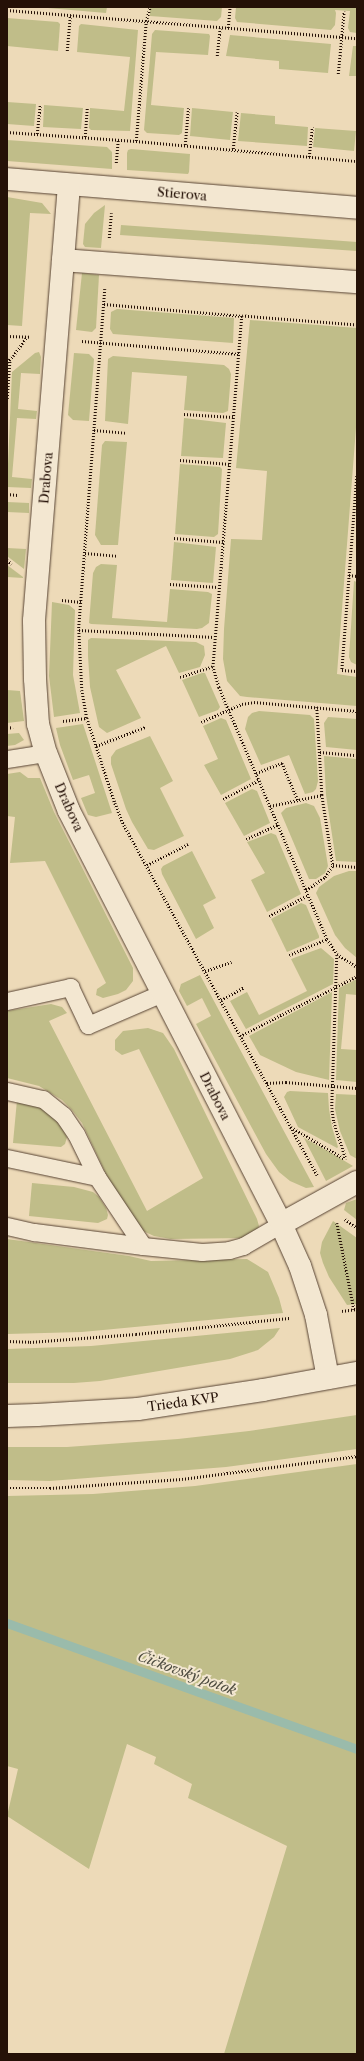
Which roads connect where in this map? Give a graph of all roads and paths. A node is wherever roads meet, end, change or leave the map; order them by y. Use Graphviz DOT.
graph roads {
  1 [pos="150,7"];
  2 [pos="230,7"];
  3 [pos="7,10"];
  4 [pos="344,11"];
  5 [pos="70,15"];
  6 [pos="146,21"];
  7 [pos="220,28"];
  8 [pos="228,29"];
  9 [pos="341,37"];
  10 [pos="357,38"];
  11 [pos="67,51"];
  12 [pos="217,56"];
  13 [pos="338,74"];
  14 [pos="40,105"];
  15 [pos="87,108"];
  16 [pos="188,108"];
  17 [pos="237,112"];
  18 [pos="312,127"];
  19 [pos="7,132"];
  20 [pos="37,134"];
  21 [pos="85,137"];
  22 [pos="118,139"];
  23 [pos="136,141"];
  24 [pos="185,145"];
  25 [pos="233,150"];
  26 [pos="309,156"];
  27 [pos="357,161"];
  28 [pos="7,179"];
  29 [pos="69,185"];
  30 [pos="114,188"];
  31 [pos="357,208"];
  32 [pos="63,260"];
  33 [pos="107,262"];
  34 [pos="357,282"];
  35 [pos="104,304"];
  36 [pos="242,316"];
  37 [pos="357,325"];
  38 [pos="27,337"];
  39 [pos="101,343"];
  40 [pos="239,354"];
  41 [pos="8,361"];
  42 [pos="7,399"];
  43 [pos="184,414"];
  44 [pos="233,417"];
  45 [pos="94,430"];
  46 [pos="127,433"];
  47 [pos="180,460"];
  48 [pos="230,464"];
  49 [pos="357,476"];
  50 [pos="174,538"];
  51 [pos="223,542"];
  52 [pos="85,553"];
  53 [pos="118,556"];
  54 [pos="349,575"];
  55 [pos="357,576"];
  56 [pos="170,584"];
  57 [pos="218,587"];
  58 [pos="79,630"];
  59 [pos="214,637"];
  60 [pos="213,666"];
  61 [pos="357,671"];
  62 [pos="180,677"];
  63 [pos="317,707"];
  64 [pos="230,710"];
  65 [pos="357,711"];
  66 [pos="201,722"];
  67 [pos="145,727"];
  68 [pos="96,746"];
  69 [pos="320,752"];
  70 [pos="46,753"];
  71 [pos="357,755"];
  72 [pos="7,759"];
  73 [pos="256,773"];
  74 [pos="259,780"];
  75 [pos="322,795"];
  76 [pos="223,799"];
  77 [pos="298,800"];
  78 [pos="270,806"];
  79 [pos="278,825"];
  80 [pos="246,839"];
  81 [pos="188,844"];
  82 [pos="147,865"];
  83 [pos="333,865"];
  84 [pos="357,867"];
  85 [pos="306,890"];
  86 [pos="308,895"];
  87 [pos="269,916"];
  88 [pos="327,939"];
  89 [pos="337,954"];
  90 [pos="289,955"];
  91 [pos="232,962"];
  92 [pos="357,967"];
  93 [pos="205,971"];
  94 [pos="357,976"];
  95 [pos="336,986"];
  96 [pos="244,988"];
  97 [pos="162,993"];
  98 [pos="221,1000"];
  99 [pos="7,1001"];
  100 [pos="240,1036"];
  101 [pos="267,1083"];
  102 [pos="332,1087"];
  103 [pos="357,1088"];
  104 [pos="7,1091"];
  105 [pos="290,1127"];
  106 [pos="7,1158"];
  107 [pos="347,1160"];
  108 [pos="354,1172"];
  109 [pos="97,1178"];
  110 [pos="333,1205"];
  111 [pos="281,1224"];
  112 [pos="7,1226"];
  113 [pos="357,1228"];
  114 [pos="143,1246"];
  115 [pos="355,1309"];
  116 [pos="316,1315"];
  117 [pos="7,1341"];
  118 [pos="357,1373"];
  119 [pos="328,1378"];
  120 [pos="7,1416"];
  121 [pos="357,1456"];
  122 [pos="7,1488"];
  1 -- 6 [label="path"];
  2 -- 8 [label="path"];
  3 -- 5 [label="path"];
  4 -- 9 [label="path"];
  5 -- 6 [label="path"];
  5 -- 11 [label="path"];
  6 -- 7 [label="path"];
  6 -- 23 [label="path"];
  7 -- 8 [label="path"];
  7 -- 12 [label="path"];
  8 -- 9 [label="path"];
  9 -- 10 [label="path"];
  9 -- 13 [label="path"];
  14 -- 20 [label="path"];
  15 -- 21 [label="path"];
  16 -- 24 [label="path"];
  17 -- 25 [label="path"];
  18 -- 26 [label="path"];
  19 -- 20 [label="path"];
  20 -- 21 [label="path"];
  21 -- 22 [label="path"];
  22 -- 23 [label="path"];
  22 -- 30 [label="path"];
  23 -- 24 [label="path"];
  24 -- 25 [label="path"];
  25 -- 26 [label="path"];
  26 -- 27 [label="path"];
  28 -- 29 [label="street, Stierova"];
  29 -- 30 [label="street, Stierova"];
  29 -- 32 [label="street, Drabova"];
  30 -- 31 [label="street, Stierova"];
  30 -- 33 [label="path"];
  32 -- 33 [label="street"];
  32 -- 70 [label="street, Drabova"];
  33 -- 34 [label="street"];
  33 -- 35 [label="path"];
  35 -- 36 [label="path"];
  35 -- 39 [label="path"];
  36 -- 37 [label="path"];
  36 -- 40 [label="path"];
  38 -- 41 [label="path"];
  39 -- 40 [label="path"];
  39 -- 45 [label="path"];
  40 -- 44 [label="path"];
  41 -- 42 [label="path"];
  43 -- 44 [label="path"];
  44 -- 48 [label="path"];
  45 -- 46 [label="path"];
  45 -- 52 [label="path"];
  47 -- 48 [label="path"];
  48 -- 51 [label="path"];
  49 -- 54 [label="path"];
  50 -- 51 [label="path"];
  51 -- 57 [label="path"];
  52 -- 53 [label="path"];
  52 -- 58 [label="path"];
  54 -- 55 [label="path"];
  54 -- 61 [label="path"];
  56 -- 57 [label="path"];
  57 -- 59 [label="path"];
  58 -- 59 [label="path"];
  58 -- 68 [label="path"];
  59 -- 60 [label="path"];
  60 -- 62 [label="path"];
  60 -- 64 [label="path"];
  63 -- 64 [label="path"];
  63 -- 65 [label="path"];
  63 -- 69 [label="path"];
  64 -- 66 [label="path"];
  64 -- 73 [label="path"];
  67 -- 68 [label="path"];
  68 -- 82 [label="path"];
  69 -- 71 [label="path"];
  69 -- 75 [label="path"];
  70 -- 72 [label="lane"];
  70 -- 97 [label="street, Drabova"];
  73 -- 74 [label="path"];
  73 -- 77 [label="path"];
  74 -- 76 [label="path"];
  74 -- 78 [label="path"];
  75 -- 77 [label="path"];
  75 -- 83 [label="path"];
  77 -- 78 [label="path"];
  78 -- 79 [label="path"];
  79 -- 80 [label="path"];
  79 -- 85 [label="path"];
  81 -- 82 [label="path"];
  82 -- 93 [label="path"];
  83 -- 84 [label="path"];
  83 -- 85 [label="path"];
  85 -- 86 [label="path"];
  86 -- 87 [label="path"];
  86 -- 88 [label="path"];
  88 -- 89 [label="path"];
  88 -- 90 [label="path"];
  89 -- 92 [label="path"];
  89 -- 95 [label="path"];
  91 -- 93 [label="path"];
  93 -- 98 [label="path"];
  94 -- 95 [label="path"];
  95 -- 100 [label="path"];
  95 -- 102 [label="path"];
  96 -- 98 [label="path"];
  97 -- 99 [label="lane"];
  97 -- 111 [label="street, Drabova"];
  98 -- 100 [label="path"];
  100 -- 101 [label="path"];
  101 -- 102 [label="path"];
  101 -- 105 [label="path"];
  102 -- 103 [label="path"];
  102 -- 107 [label="path"];
  104 -- 109 [label="lane"];
  105 -- 107 [label="path"];
  105 -- 110 [label="path"];
  106 -- 109 [label="lane"];
  107 -- 108 [label="path"];
  108 -- 110 [label="street"];
  109 -- 114 [label="lane"];
  110 -- 111 [label="street"];
  110 -- 113 [label="path"];
  110 -- 115 [label="path"];
  111 -- 114 [label="lane"];
  111 -- 116 [label="street, Drabova"];
  112 -- 114 [label="lane"];
  115 -- 116 [label="path"];
  116 -- 117 [label="path"];
  116 -- 119 [label="street, Drabova"];
  118 -- 119 [label="street, Trieda KVP"];
  119 -- 120 [label="street, Trieda KVP"];
  121 -- 122 [label="path"];
}
